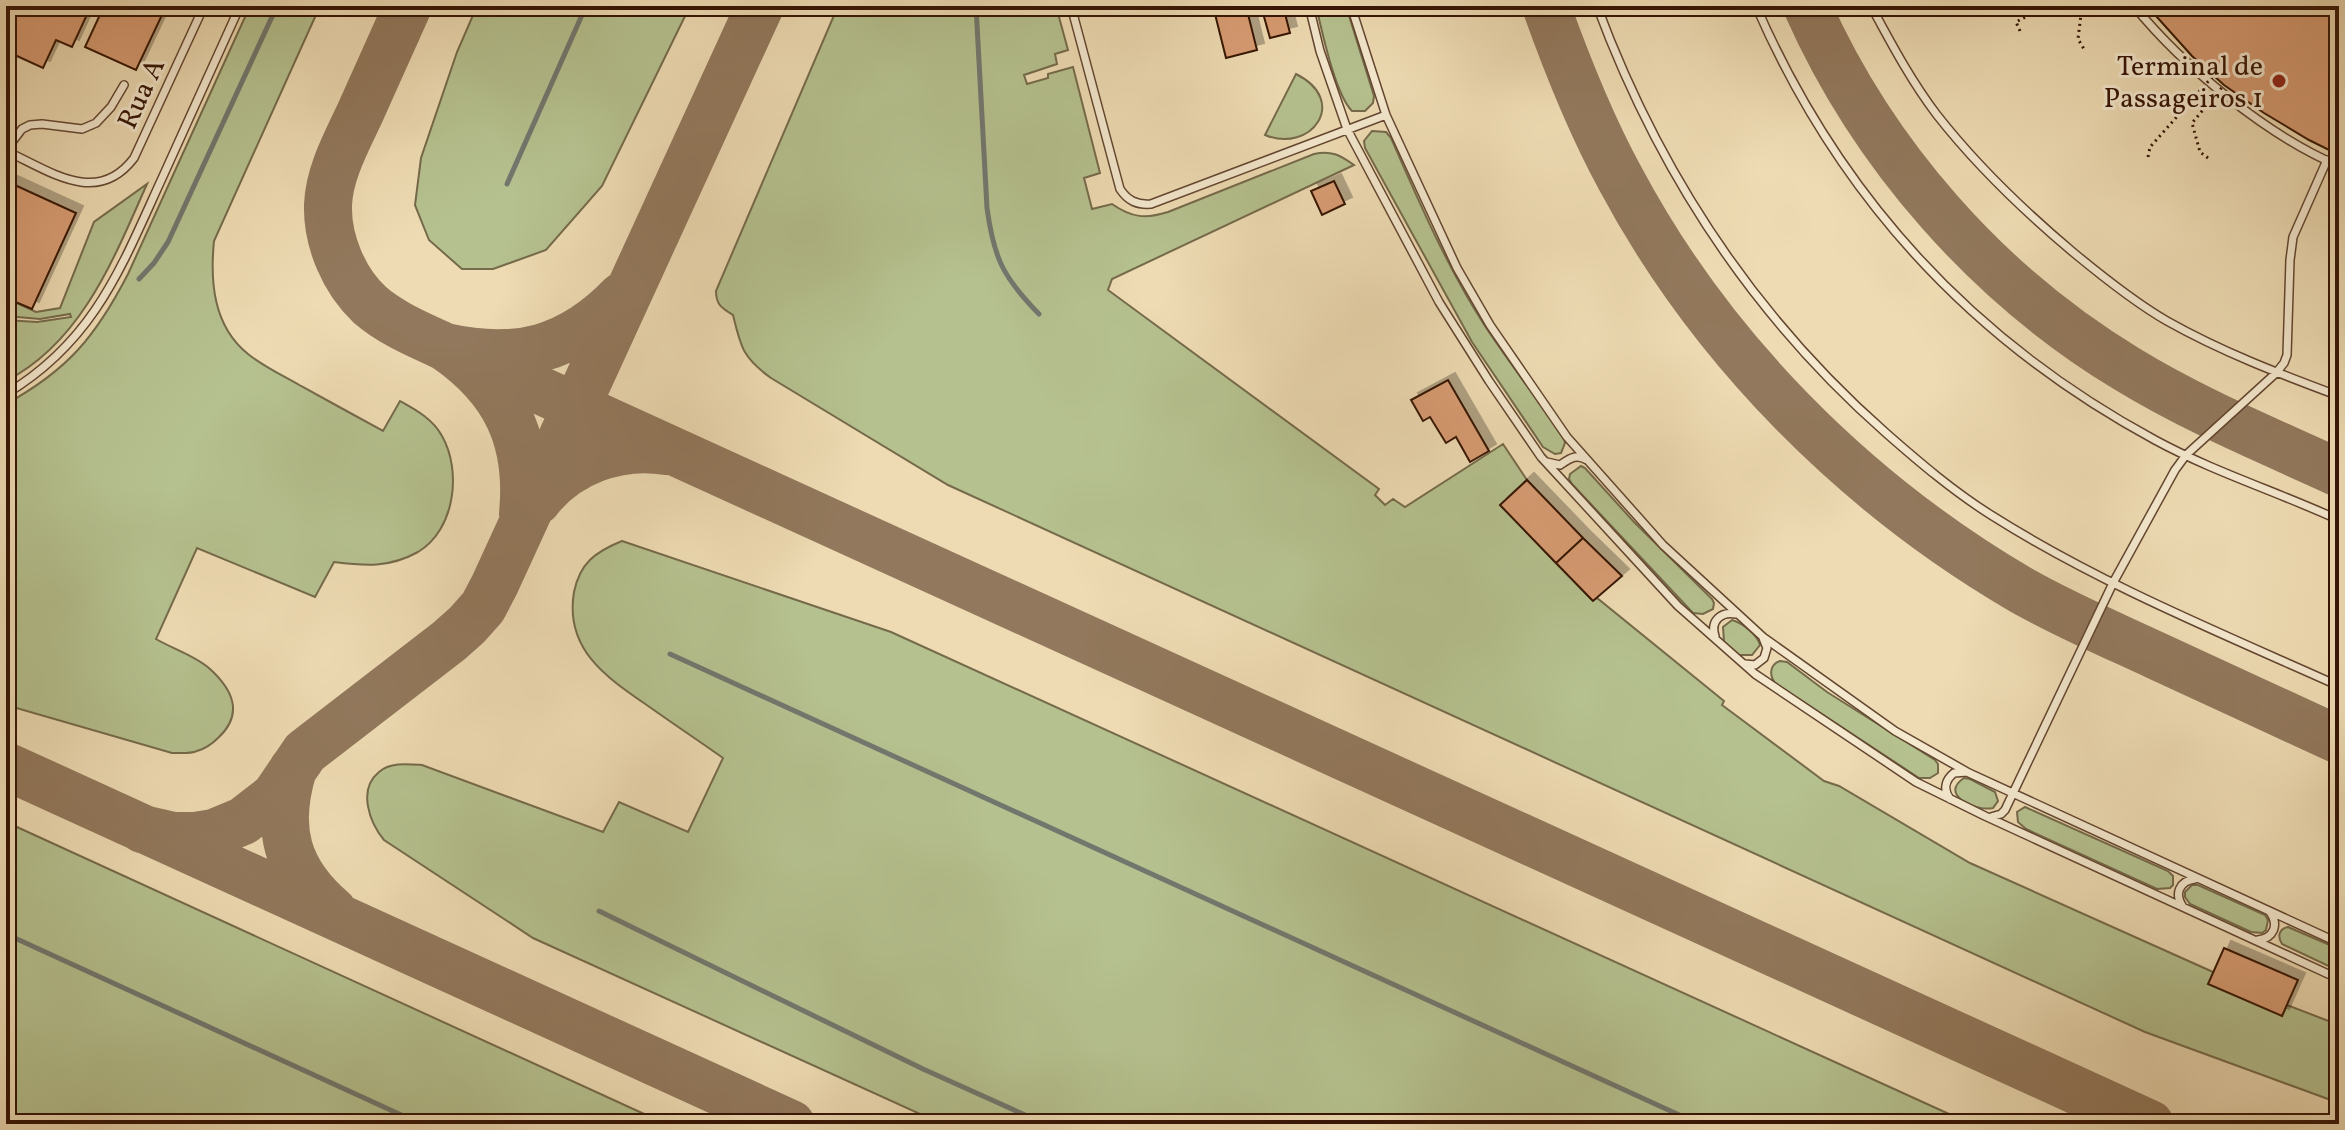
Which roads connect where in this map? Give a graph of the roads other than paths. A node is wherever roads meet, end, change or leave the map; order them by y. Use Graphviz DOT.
graph roads {
  1 [pos="204,6"];
  2 [pos="240,6"];
  3 [pos="1071,6"];
  4 [pos="1309,6"];
  5 [pos="1351,6"];
  6 [pos="1597,6"];
  7 [pos="1756,6"];
  8 [pos="1871,6"];
  9 [pos="2134,6"];
  10 [pos="124,85"];
  11 [pos="1386,115"];
  12 [pos="1347,129"];
  13 [pos="6,150"];
  14 [pos="2327,160"];
  15 [pos="2339,166"];
  16 [pos="2276,373"];
  17 [pos="6,394"];
  18 [pos="2339,396"];
  19 [pos="1567,437"];
  20 [pos="2186,455"];
  21 [pos="1567,460"];
  22 [pos="1544,461"];
  23 [pos="1588,461"];
  24 [pos="1566,485"];
  25 [pos="2339,520"];
  26 [pos="2113,583"];
  27 [pos="1741,618"];
  28 [pos="1763,637"];
  29 [pos="1718,641"];
  30 [pos="1740,661"];
  31 [pos="2339,686"];
  32 [pos="1969,773"];
  33 [pos="2013,793"];
  34 [pos="1955,802"];
  35 [pos="1985,816"];
  36 [pos="2201,880"];
  37 [pos="2266,909"];
  38 [pos="2187,910"];
  39 [pos="2252,939"];
  40 [pos="2339,943"];
  41 [pos="2339,979"];
  1 -- 13 [label="lane, Rua A"];
  2 -- 17 [label="lane"];
  3 -- 12 [label="lane"];
  4 -- 12 [label="lane"];
  5 -- 11 [label="lane"];
  6 -- 26 [label="lane"];
  7 -- 20 [label="lane"];
  8 -- 16 [label="lane"];
  9 -- 14 [label="lane"];
  10 -- 13 [label="lane"];
  11 -- 12 [label="lane"];
  11 -- 19 [label="lane"];
  12 -- 22 [label="lane"];
  14 -- 15 [label="lane"];
  14 -- 16 [label="lane"];
  16 -- 18 [label="lane"];
  16 -- 20 [label="lane"];
  19 -- 21 [label="lane"];
  19 -- 23 [label="lane"];
  20 -- 25 [label="lane"];
  20 -- 26 [label="lane"];
  21 -- 22 [label="lane"];
  21 -- 23 [label="lane"];
  21 -- 24 [label="lane"];
  22 -- 24 [label="lane"];
  23 -- 27 [label="lane"];
  24 -- 29 [label="lane"];
  26 -- 31 [label="lane"];
  26 -- 33 [label="lane"];
  27 -- 28 [label="lane"];
  27 -- 29 [label="lane"];
  28 -- 30 [label="lane"];
  28 -- 32 [label="lane"];
  29 -- 30 [label="lane"];
  30 -- 34 [label="lane"];
  32 -- 33 [label="lane"];
  32 -- 34 [label="lane"];
  33 -- 35 [label="lane"];
  33 -- 36 [label="lane"];
  34 -- 35 [label="lane"];
  35 -- 38 [label="lane"];
  36 -- 37 [label="lane"];
  36 -- 38 [label="lane"];
  37 -- 39 [label="lane"];
  37 -- 40 [label="lane"];
  38 -- 39 [label="lane"];
  39 -- 41 [label="lane"];
}
